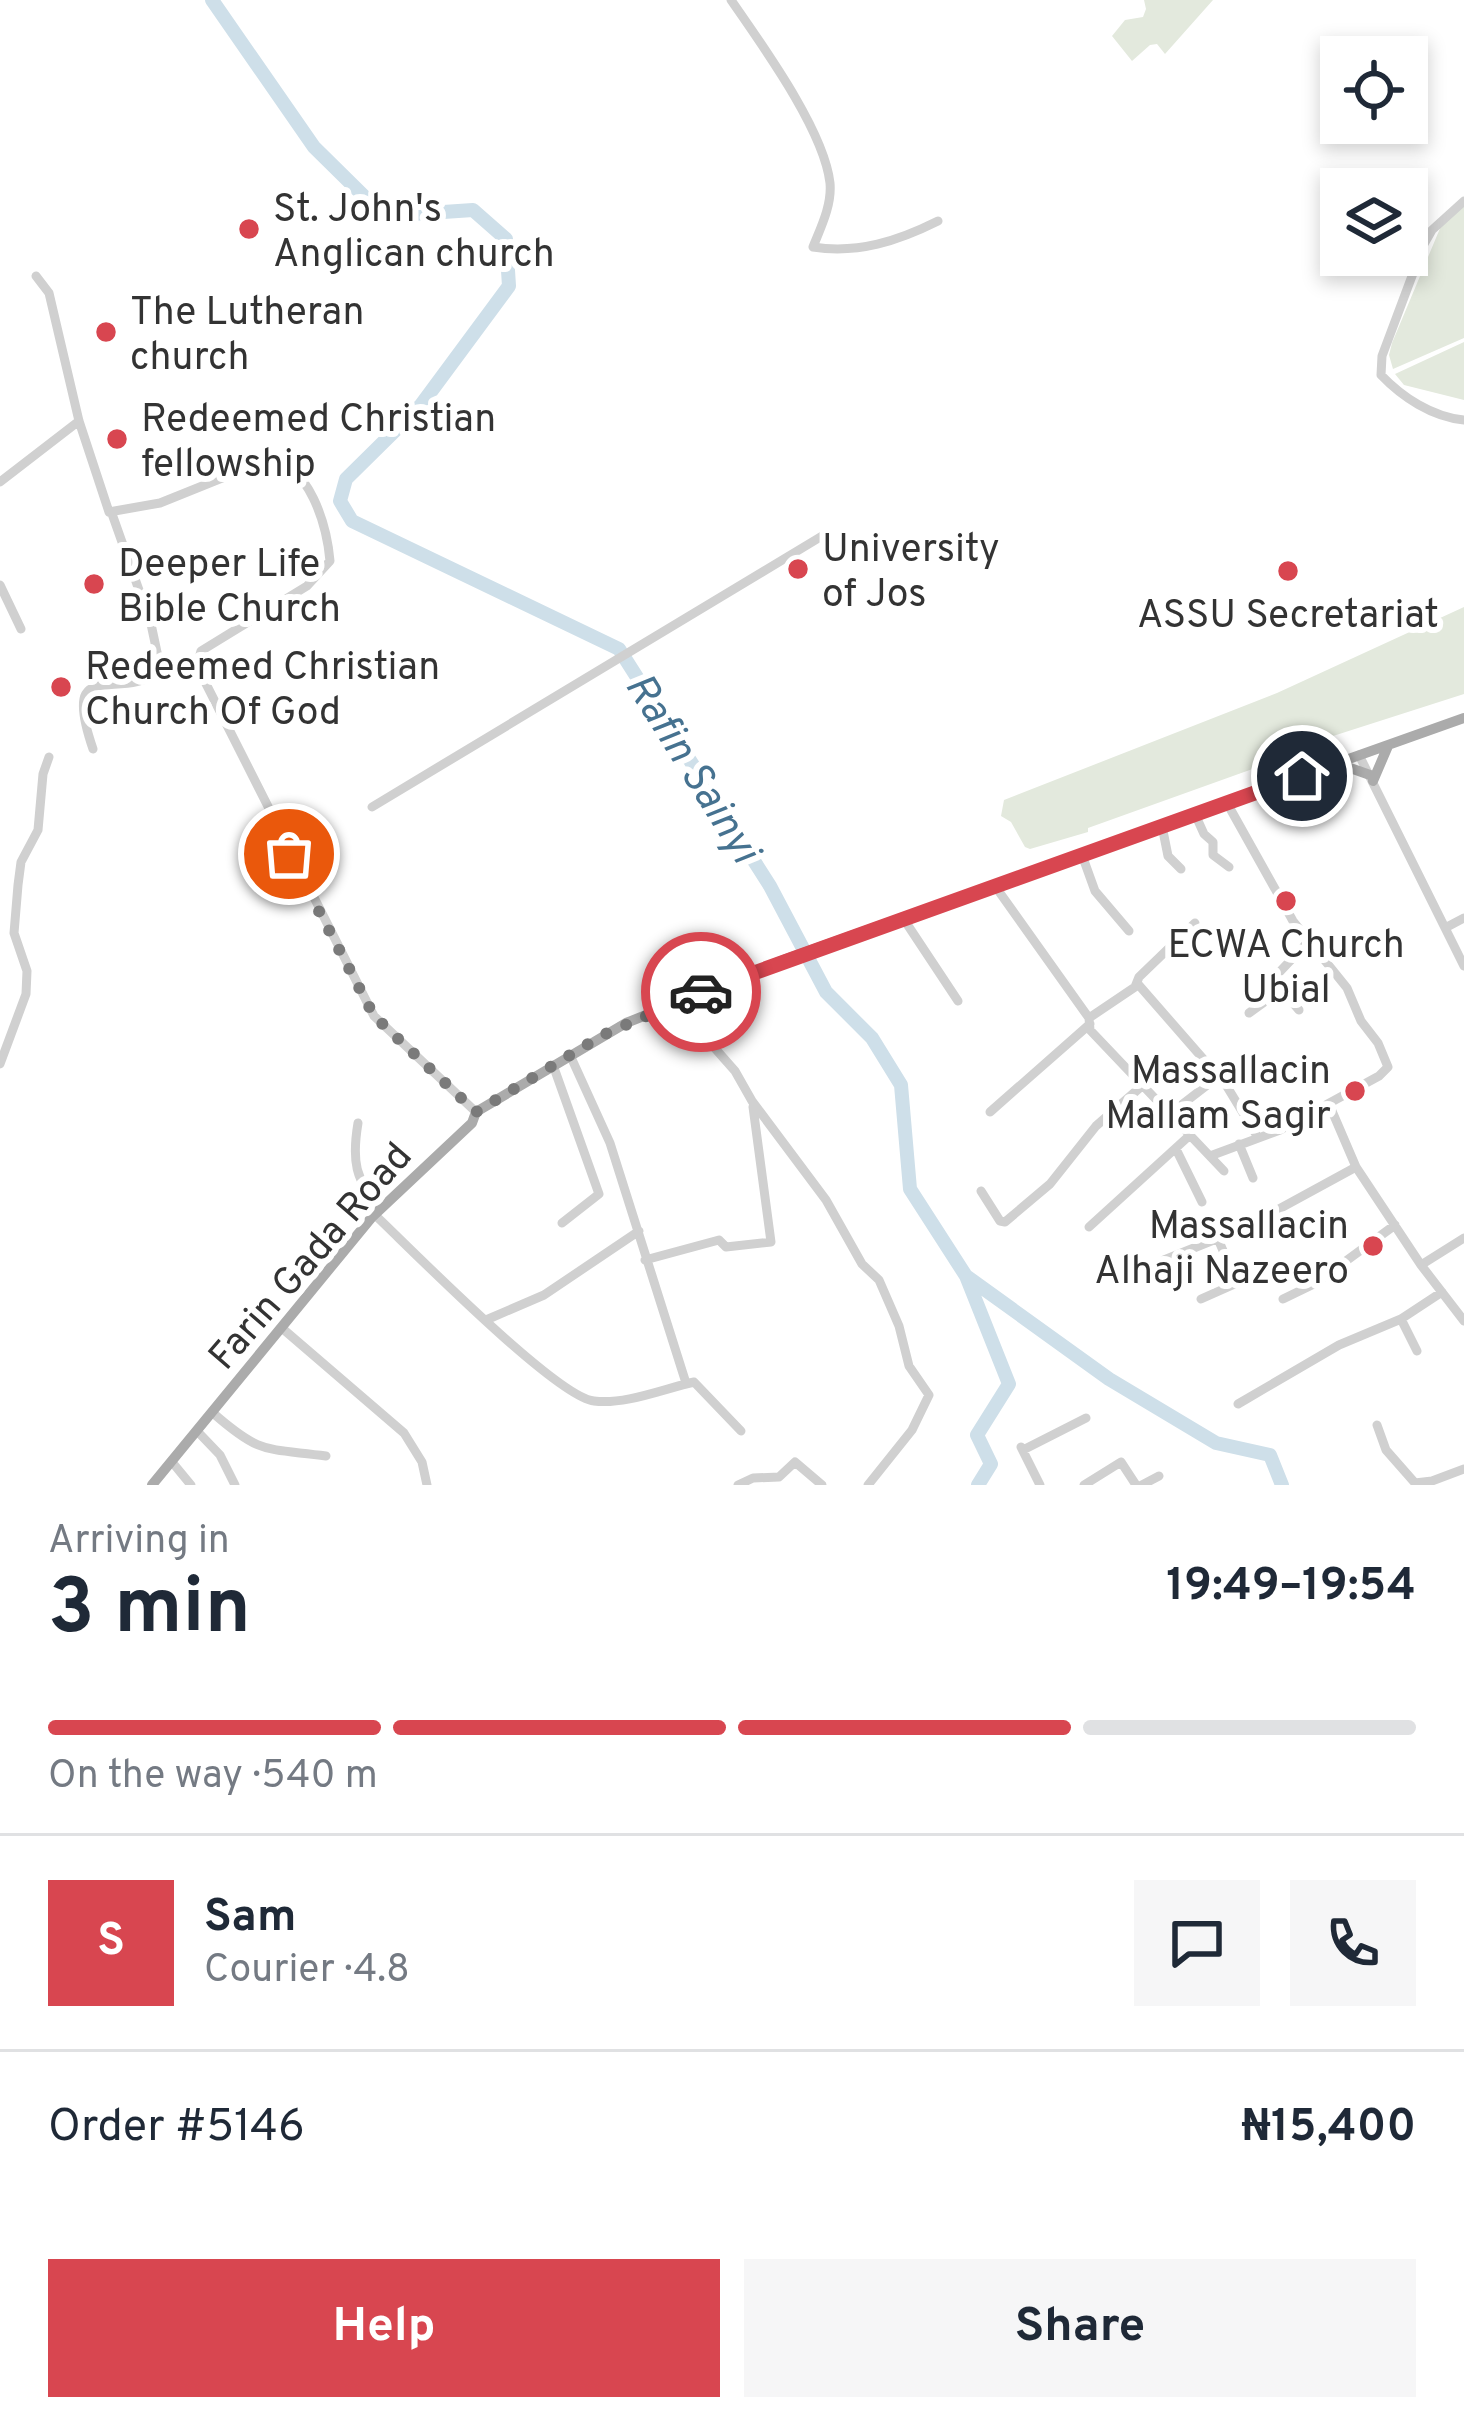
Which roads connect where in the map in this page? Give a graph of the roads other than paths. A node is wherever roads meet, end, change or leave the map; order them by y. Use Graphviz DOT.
graph roads {
  1 [pos="731,0"];
  2 [pos="1464,201"];
  3 [pos="938,221"];
  4 [pos="36,276"];
  5 [pos="1464,420"];
  6 [pos="79,422"];
  7 [pos="0,482"];
  8 [pos="111,512"];
  9 [pos="826,533"];
  10 [pos="0,585"];
  11 [pos="21,629"];
  12 [pos="1464,718"];
  13 [pos="1388,745"];
  14 [pos="93,749"];
  15 [pos="1359,755"];
  16 [pos="49,757"];
  17 [pos="1336,764"];
  18 [pos="1371,778"];
  19 [pos="1227,803"];
  20 [pos="373,807"];
  21 [pos="1196,814"];
  22 [pos="1162,826"];
  23 [pos="1082,854"];
  24 [pos="1229,867"];
  25 [pos="1181,869"];
  26 [pos="995,886"];
  27 [pos="903,918"];
  28 [pos="1464,918"];
  29 [pos="0,920"];
  30 [pos="1195,923"];
  31 [pos="1445,928"];
  32 [pos="1129,931"];
  33 [pos="14,932"];
  34 [pos="1308,942"];
  35 [pos="1464,966"];
  36 [pos="1137,983"];
  37 [pos="1281,990"];
  38 [pos="684,998"];
  39 [pos="958,1001"];
  40 [pos="1299,1010"];
  41 [pos="1250,1013"];
  42 [pos="0,1020"];
  43 [pos="1090,1021"];
  44 [pos="12,1027"];
  45 [pos="570,1054"];
  46 [pos="0,1064"];
  47 [pos="553,1065"];
  48 [pos="1219,1076"];
  49 [pos="1143,1084"];
  50 [pos="752,1102"];
  51 [pos="1329,1104"];
  52 [pos="476,1112"];
  53 [pos="990,1112"];
  54 [pos="1171,1113"];
  55 [pos="358,1123"];
  56 [pos="1190,1136"];
  57 [pos="1257,1136"];
  58 [pos="1239,1144"];
  59 [pos="1176,1149"];
  60 [pos="1210,1156"];
  61 [pos="1356,1167"];
  62 [pos="1224,1171"];
  63 [pos="1253,1178"];
  64 [pos="981,1191"];
  65 [pos="1202,1202"];
  66 [pos="378,1211"];
  67 [pos="562,1222"];
  68 [pos="1395,1225"];
  69 [pos="1089,1227"];
  70 [pos="639,1231"];
  71 [pos="1464,1238"];
  72 [pos="1218,1239"];
  73 [pos="645,1260"];
  74 [pos="1164,1260"];
  75 [pos="1421,1265"];
  76 [pos="1442,1292"];
  77 [pos="1201,1299"];
  78 [pos="1283,1299"];
  79 [pos="1401,1318"];
  80 [pos="486,1320"];
  81 [pos="1464,1321"];
  82 [pos="283,1329"];
  83 [pos="1417,1351"];
  84 [pos="686,1384"];
  85 [pos="1238,1404"];
  86 [pos="213,1414"];
  87 [pos="1086,1418"];
  88 [pos="1377,1425"];
  89 [pos="741,1431"];
  90 [pos="198,1432"];
  91 [pos="326,1456"];
  92 [pos="172,1462"];
  93 [pos="1464,1469"];
  94 [pos="1159,1476"];
  95 [pos="152,1485"];
  96 [pos="191,1485"];
  97 [pos="235,1485"];
  98 [pos="427,1485"];
  99 [pos="738,1485"];
  100 [pos="822,1485"];
  101 [pos="868,1485"];
  102 [pos="1040,1485"];
  103 [pos="1084,1485"];
  104 [pos="1139,1485"];
  1 -- 3 [label="street"];
  2 -- 5 [label="street"];
  4 -- 6 [label="street"];
  6 -- 7 [label="street"];
  6 -- 8 [label="street"];
  8 -- 14 [label="street"];
  8 -- 52 [label="street"];
  9 -- 20 [label="street"];
  10 -- 11 [label="street"];
  12 -- 13 [label="main road, Farin Gada Road"];
  13 -- 15 [label="main road, Farin Gada Road"];
  13 -- 18 [label="main road"];
  15 -- 17 [label="main road, Farin Gada Road"];
  15 -- 18 [label="street"];
  16 -- 33 [label="street"];
  17 -- 18 [label="main road"];
  17 -- 19 [label="main road, Farin Gada Road"];
  18 -- 31 [label="street"];
  19 -- 21 [label="main road, Farin Gada Road"];
  19 -- 34 [label="street"];
  21 -- 22 [label="main road, Farin Gada Road"];
  21 -- 24 [label="street"];
  22 -- 23 [label="main road, Farin Gada Road"];
  22 -- 25 [label="street"];
  23 -- 26 [label="main road, Farin Gada Road"];
  23 -- 32 [label="street"];
  26 -- 27 [label="main road, Farin Gada Road"];
  26 -- 43 [label="street"];
  27 -- 38 [label="main road, Farin Gada Road"];
  27 -- 39 [label="street"];
  28 -- 31 [label="street"];
  29 -- 33 [label="street"];
  30 -- 36 [label="street"];
  31 -- 35 [label="street"];
  33 -- 44 [label="street"];
  34 -- 37 [label="street"];
  34 -- 51 [label="street"];
  36 -- 43 [label="street"];
  36 -- 48 [label="street"];
  37 -- 40 [label="street"];
  37 -- 41 [label="street"];
  38 -- 45 [label="main road, Farin Gada Road"];
  38 -- 50 [label="street"];
  42 -- 44 [label="street"];
  43 -- 49 [label="street"];
  43 -- 53 [label="street"];
  44 -- 46 [label="street"];
  45 -- 47 [label="main road, Farin Gada Road"];
  45 -- 70 [label="street"];
  47 -- 52 [label="main road, Farin Gada Road"];
  47 -- 67 [label="street"];
  48 -- 54 [label="street"];
  48 -- 57 [label="street"];
  49 -- 54 [label="street"];
  49 -- 64 [label="street"];
  50 -- 73 [label="street"];
  50 -- 101 [label="street"];
  51 -- 57 [label="street"];
  51 -- 61 [label="street"];
  52 -- 66 [label="main road, Farin Gada Road"];
  54 -- 56 [label="street"];
  55 -- 66 [label="street"];
  56 -- 59 [label="street"];
  56 -- 60 [label="street"];
  57 -- 58 [label="street"];
  58 -- 60 [label="street"];
  58 -- 63 [label="street"];
  59 -- 65 [label="street"];
  59 -- 69 [label="street"];
  60 -- 62 [label="street"];
  61 -- 68 [label="street"];
  61 -- 72 [label="street"];
  66 -- 80 [label="street"];
  66 -- 82 [label="main road, Farin Gada Road"];
  68 -- 75 [label="street"];
  68 -- 78 [label="street"];
  70 -- 73 [label="street"];
  70 -- 80 [label="street"];
  71 -- 75 [label="street"];
  72 -- 74 [label="street"];
  72 -- 77 [label="street"];
  73 -- 84 [label="street"];
  75 -- 76 [label="street"];
  76 -- 79 [label="street"];
  76 -- 81 [label="street"];
  79 -- 83 [label="street"];
  79 -- 85 [label="street"];
  80 -- 84 [label="street"];
  82 -- 86 [label="main road, Farin Gada Road"];
  82 -- 98 [label="street"];
  84 -- 89 [label="street"];
  86 -- 90 [label="main road, Farin Gada Road"];
  86 -- 91 [label="street"];
  87 -- 102 [label="street"];
  88 -- 93 [label="street"];
  90 -- 92 [label="main road, Farin Gada Road"];
  90 -- 97 [label="street"];
  92 -- 95 [label="main road, Farin Gada Road"];
  92 -- 96 [label="street"];
  94 -- 104 [label="street"];
  99 -- 100 [label="street"];
  103 -- 104 [label="street"];
}
